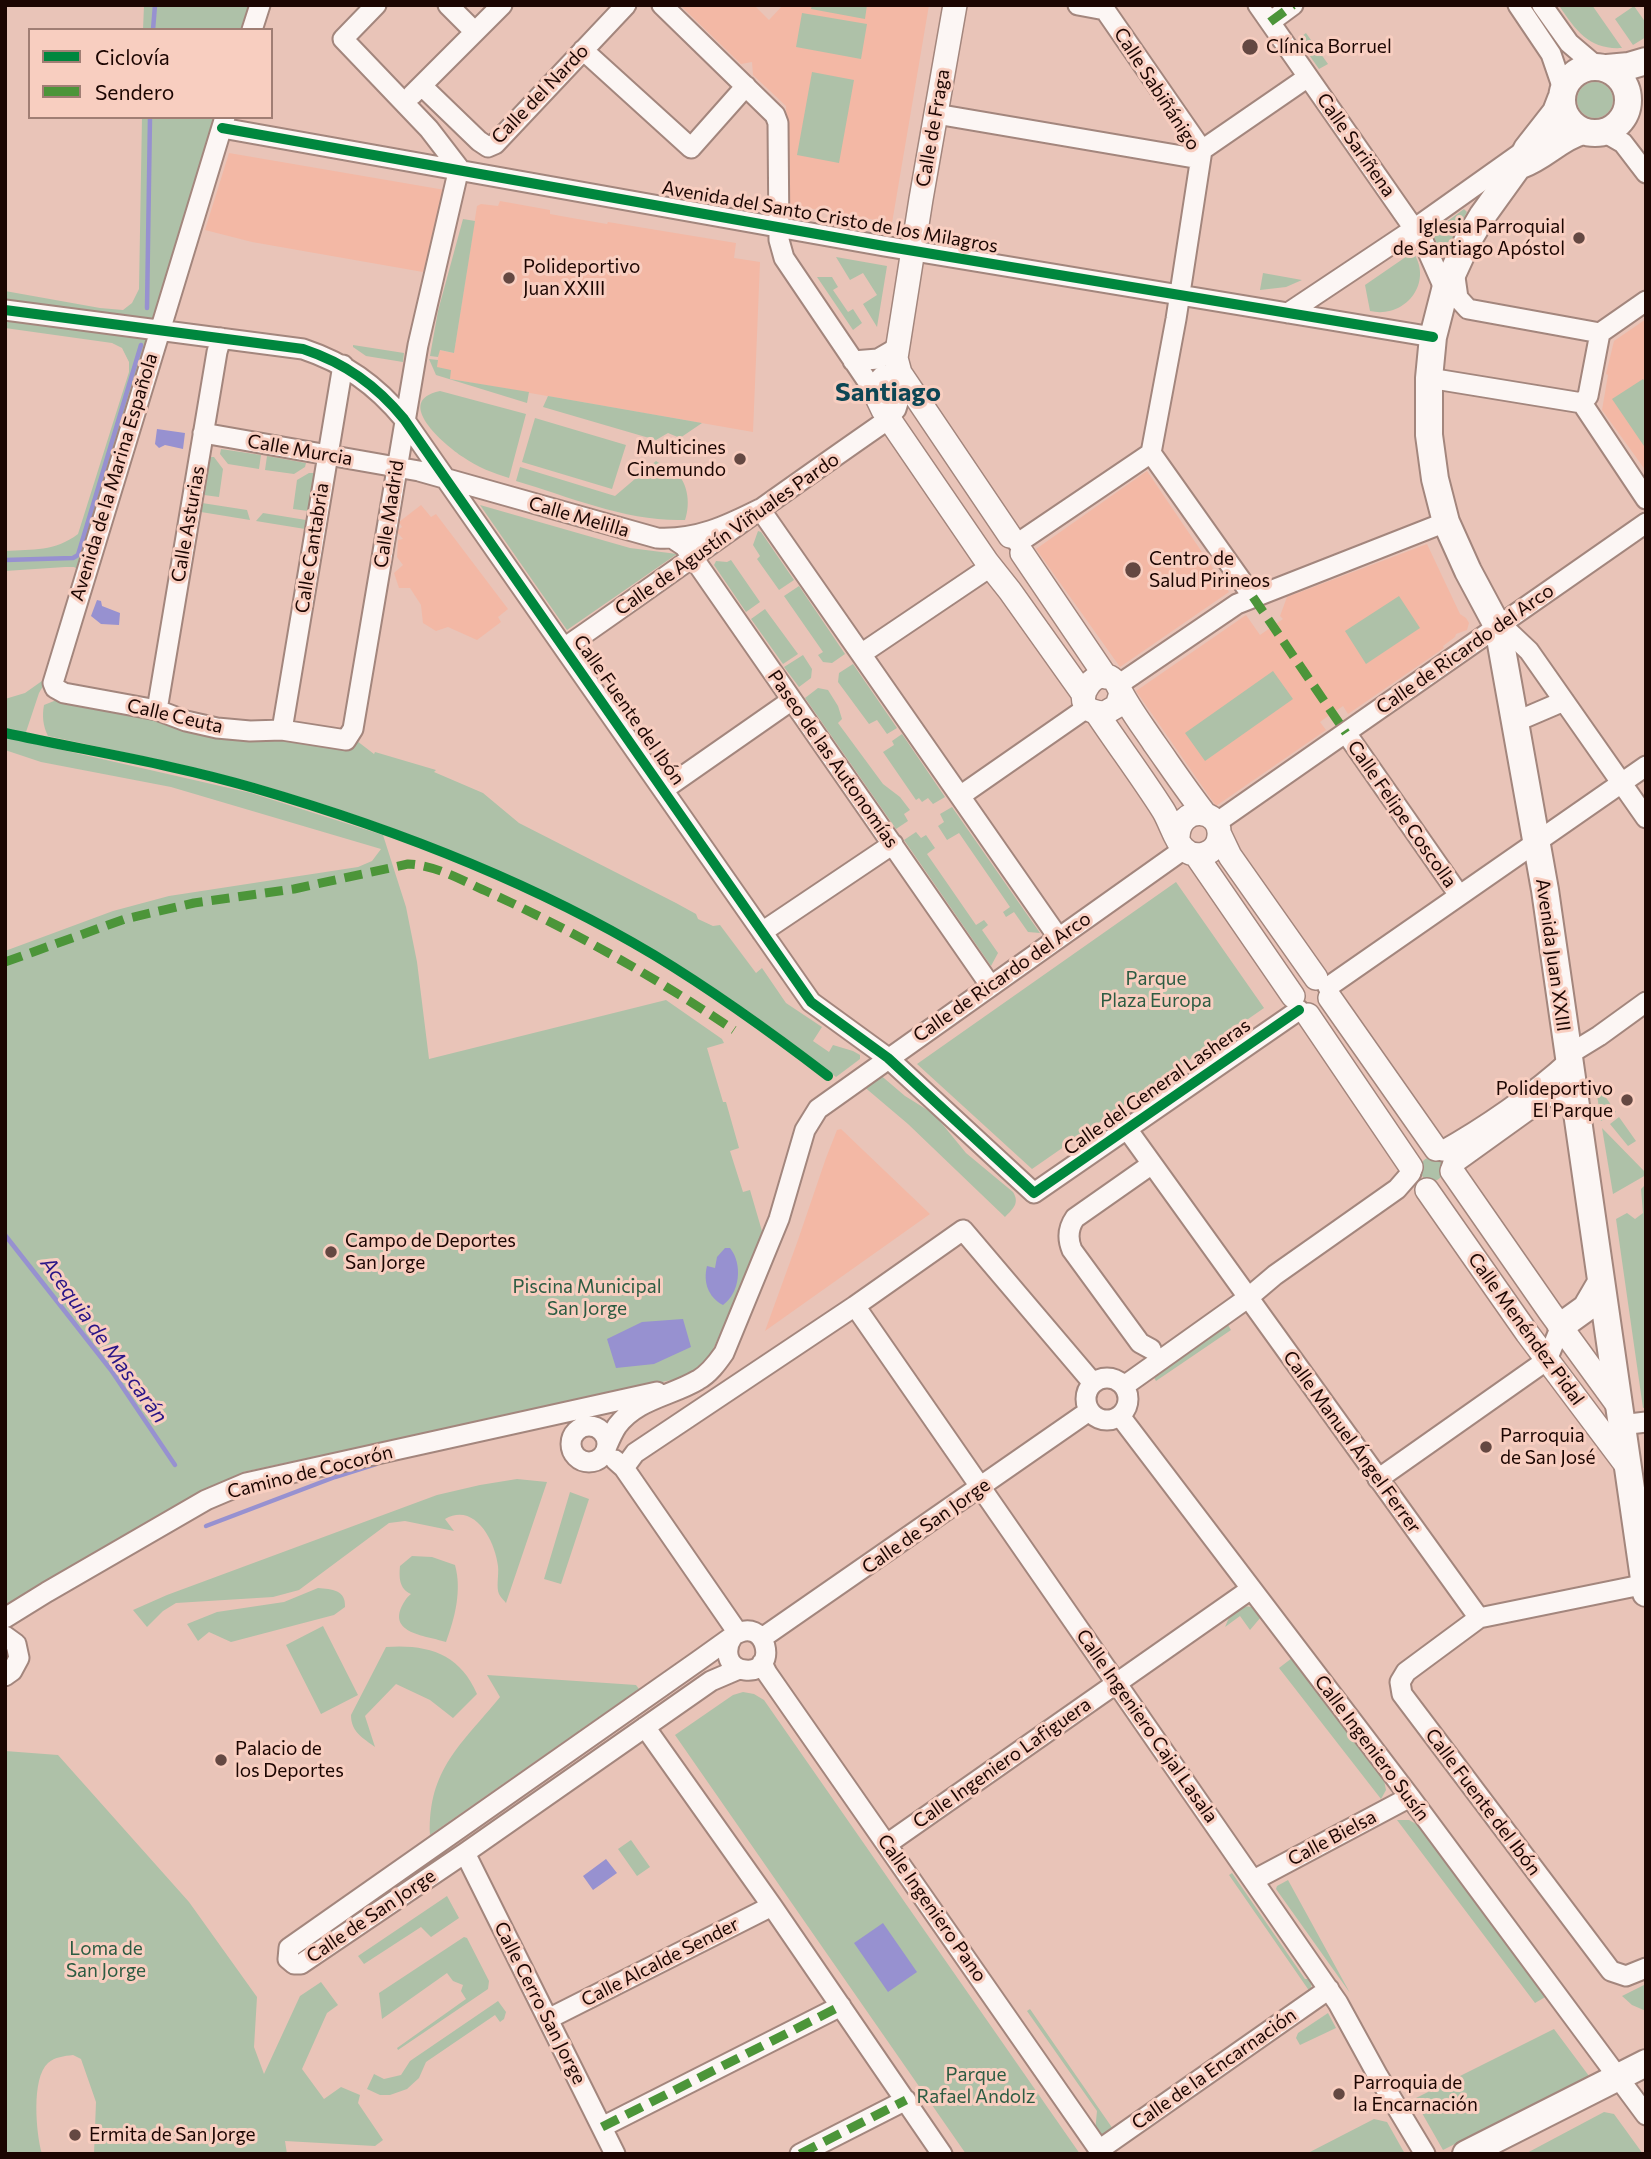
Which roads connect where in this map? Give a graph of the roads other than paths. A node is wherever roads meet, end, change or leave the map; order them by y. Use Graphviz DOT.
graph roads {
  1 [pos="260,5"];
  2 [pos="376,5"];
  3 [pos="448,5"];
  4 [pos="502,5"];
  5 [pos="626,5"];
  6 [pos="662,5"];
  7 [pos="955,5"];
  8 [pos="1077,5"];
  9 [pos="1258,5"];
  10 [pos="1293,5"];
  11 [pos="1518,5"];
  12 [pos="1542,5"];
  13 [pos="1109,8"];
  14 [pos="1269,22"];
  15 [pos="253,28"];
  16 [pos="475,32"];
  17 [pos="583,50"];
  18 [pos="1646,61"];
  19 [pos="1601,67"];
  20 [pos="1646,74"];
  21 [pos="1308,77"];
  22 [pos="422,86"];
  23 [pos="746,86"];
  24 [pos="1562,94"];
  25 [pos="1629,101"];
  26 [pos="404,103"];
  27 [pos="936,114"];
  28 [pos="223,122"];
  29 [pos="1594,132"];
  30 [pos="1201,155"];
  31 [pos="1523,157"];
  32 [pos="459,169"];
  33 [pos="1646,173"];
  34 [pos="779,226"];
  35 [pos="1414,229"];
  36 [pos="912,250"];
  37 [pos="1449,279"];
  38 [pos="1179,295"];
  39 [pos="1646,302"];
  40 [pos="5,310"];
  41 [pos="1288,313"];
  42 [pos="160,330"];
  43 [pos="1600,333"];
  44 [pos="1433,337"];
  45 [pos="221,338"];
  46 [pos="897,348"];
  47 [pos="853,361"];
  48 [pos="343,365"];
  49 [pos="903,377"];
  50 [pos="1429,378"];
  51 [pos="874,391"];
  52 [pos="1581,403"];
  53 [pos="888,418"];
  54 [pos="404,419"];
  55 [pos="204,433"];
  56 [pos="1151,453"];
  57 [pos="327,455"];
  58 [pos="397,466"];
  59 [pos="444,478"];
  60 [pos="1646,499"];
  61 [pos="760,509"];
  62 [pos="1446,522"];
  63 [pos="1646,523"];
  64 [pos="672,538"];
  65 [pos="1017,544"];
  66 [pos="694,559"];
  67 [pos="990,564"];
  68 [pos="1253,597"];
  69 [pos="1498,627"];
  70 [pos="564,648"];
  71 [pos="861,654"];
  72 [pos="53,677"];
  73 [pos="1115,685"];
  74 [pos="792,700"];
  75 [pos="1564,701"];
  76 [pos="1089,705"];
  77 [pos="157,710"];
  78 [pos="1516,722"];
  79 [pos="282,730"];
  80 [pos="1346,733"];
  81 [pos="349,738"];
  82 [pos="1646,766"];
  83 [pos="1621,783"];
  84 [pos="663,790"];
  85 [pos="960,796"];
  86 [pos="1646,818"];
  87 [pos="1214,824"];
  88 [pos="1537,841"];
  89 [pos="893,844"];
  90 [pos="1186,847"];
  91 [pos="1459,895"];
  92 [pos="762,932"];
  93 [pos="1058,937"];
  94 [pos="990,985"];
  95 [pos="1325,988"];
  96 [pos="1646,1003"];
  97 [pos="1300,1007"];
  98 [pos="888,1058"];
  99 [pos="1568,1058"];
  100 [pos="1573,1093"];
  101 [pos="1127,1129"];
  102 [pos="1446,1159"];
  103 [pos="1152,1164"];
  104 [pos="1418,1179"];
  105 [pos="1034,1193"];
  106 [pos="1600,1284"];
  107 [pos="1248,1297"];
  108 [pos="855,1307"];
  109 [pos="1561,1326"];
  110 [pos="1151,1349"];
  111 [pos="1547,1360"];
  112 [pos="1093,1383"];
  113 [pos="1124,1386"];
  114 [pos="679,1388"];
  115 [pos="640,1395"];
  116 [pos="1089,1411"];
  117 [pos="560,1414"];
  118 [pos="1120,1416"];
  119 [pos="1628,1417"];
  120 [pos="587,1427"];
  121 [pos="606,1449"];
  122 [pos="1627,1466"];
  123 [pos="624,1468"];
  124 [pos="1378,1479"];
  125 [pos="981,1488"];
  126 [pos="1645,1587"];
  127 [pos="1251,1589"];
  128 [pos="5,1618"];
  129 [pos="1479,1618"];
  130 [pos="736,1634"];
  131 [pos="5,1636"];
  132 [pos="762,1638"];
  133 [pos="762,1663"];
  134 [pos="739,1669"];
  135 [pos="5,1676"];
  136 [pos="1117,1682"];
  137 [pos="645,1727"];
  138 [pos="1410,1797"];
  139 [pos="887,1844"];
  140 [pos="465,1853"];
  141 [pos="1254,1880"];
  142 [pos="772,1906"];
  143 [pos="1646,1968"];
  144 [pos="1329,1989"];
  145 [pos="841,2006"];
  146 [pos="548,2020"];
  147 [pos="1646,2063"];
  148 [pos="1628,2081"];
  149 [pos="906,2100"];
  150 [pos="1646,2115"];
  151 [pos="602,2127"];
  152 [pos="1101,2152"];
  153 [pos="615,2154"];
  154 [pos="800,2154"];
  155 [pos="942,2154"];
  156 [pos="1425,2154"];
  157 [pos="1466,2154"];
  158 [pos="1497,2154"];
  1 -- 15 [label="street"];
  2 -- 26 [label="street"];
  3 -- 16 [label="street"];
  4 -- 16 [label="street"];
  5 -- 17 [label="street, Calle del Nardo"];
  6 -- 23 [label="street, Calle Menéndez Pidal"];
  7 -- 27 [label="main road, Calle de Fraga"];
  8 -- 13 [label="street"];
  9 -- 14 [label="street, Calle Sariñena"];
  10 -- 14 [label="street"];
  11 -- 24 [label="street"];
  12 -- 19 [label="street"];
  13 -- 30 [label="street, Calle Sabiñánigo"];
  14 -- 21 [label="street, Calle Sariñena"];
  16 -- 22 [label="street"];
  17 -- 22 [label="street, Calle del Nardo"];
  17 -- 23 [label="street"];
  18 -- 19 [label="highway"];
  19 -- 24 [label="highway"];
  19 -- 25 [label="highway"];
  20 -- 25 [label="highway"];
  21 -- 30 [label="street"];
  21 -- 35 [label="street, Calle Sariñena"];
  22 -- 26 [label="street"];
  23 -- 34 [label="street, Calle Menéndez Pidal"];
  24 -- 29 [label="highway"];
  24 -- 31 [label="highway, Avenida Juan XXIII"];
  25 -- 29 [label="highway"];
  26 -- 32 [label="street"];
  27 -- 30 [label="street"];
  27 -- 36 [label="main road, Calle de Fraga"];
  28 -- 32 [label="street, Avenida del Santo Cristo de los Milagros"];
  28 -- 42 [label="street, Avenida de la Marina Española"];
  29 -- 31 [label="highway"];
  29 -- 33 [label="street"];
  30 -- 38 [label="street, Calle Sabiñánigo"];
  31 -- 35 [label="street"];
  31 -- 37 [label="highway, Avenida Juan XXIII"];
  32 -- 34 [label="street, Avenida del Santo Cristo de los Milagros"];
  32 -- 54 [label="street, Calle Madrid"];
  34 -- 36 [label="street, Avenida del Santo Cristo de los Milagros"];
  34 -- 47 [label="street, Calle Menéndez Pidal"];
  35 -- 37 [label="street, Calle Sariñena"];
  35 -- 41 [label="street"];
  36 -- 38 [label="street, Avenida del Santo Cristo de los Milagros"];
  36 -- 46 [label="main road, Calle Menéndez Pidal"];
  37 -- 43 [label="street, Calle Sariñena"];
  37 -- 44 [label="highway, Avenida Juan XXIII"];
  38 -- 41 [label="street, Avenida del Santo Cristo de los Milagros"];
  38 -- 56 [label="street"];
  39 -- 43 [label="street"];
  40 -- 42 [label="street, Calle Fuente del Ibón"];
  41 -- 44 [label="street, Avenida del Santo Cristo de los Milagros"];
  42 -- 45 [label="street, Calle Fuente del Ibón"];
  42 -- 72 [label="street, Avenida de la Marina Española"];
  43 -- 52 [label="street"];
  44 -- 50 [label="highway, Avenida Juan XXIII"];
  45 -- 48 [label="street, Calle Fuente del Ibón"];
  45 -- 55 [label="street, Calle Asturias"];
  46 -- 47 [label="street"];
  46 -- 49 [label="main road, Calle Menéndez Pidal"];
  47 -- 51 [label="street, Calle Menéndez Pidal"];
  48 -- 54 [label="street, Calle Fuente del Ibón"];
  48 -- 57 [label="street, Calle Cantabria"];
  49 -- 51 [label="main road"];
  49 -- 53 [label="street, Calle Menéndez Pidal"];
  49 -- 65 [label="main road, Calle Menéndez Pidal"];
  50 -- 52 [label="street"];
  50 -- 62 [label="highway, Avenida Juan XXIII"];
  51 -- 53 [label="main road, Calle Menéndez Pidal"];
  52 -- 60 [label="street"];
  53 -- 61 [label="street, Calle de Agustín Viñuales Pardo"];
  53 -- 67 [label="main road, Calle Menéndez Pidal"];
  54 -- 58 [label="street, Calle Madrid"];
  54 -- 59 [label="street, Calle Fuente del Ibón"];
  55 -- 57 [label="street, Calle Murcia"];
  55 -- 77 [label="street, Calle Asturias"];
  56 -- 65 [label="street"];
  56 -- 68 [label="street"];
  57 -- 58 [label="street, Calle Murcia"];
  57 -- 79 [label="street, Calle Cantabria"];
  58 -- 59 [label="street, Calle Melilla"];
  58 -- 81 [label="street, Calle Madrid"];
  59 -- 64 [label="street, Calle Melilla"];
  59 -- 70 [label="street, Calle Fuente del Ibón"];
  61 -- 64 [label="street, Calle Melilla"];
  61 -- 66 [label="street, Calle de Agustín Viñuales Pardo"];
  61 -- 71 [label="street"];
  62 -- 68 [label="street"];
  62 -- 69 [label="highway, Avenida Juan XXIII"];
  63 -- 69 [label="street, Calle de Ricardo del Arco"];
  64 -- 66 [label="street, Paseo de las Autonomías"];
  65 -- 67 [label="main road"];
  65 -- 67 [label="main road"];
  65 -- 73 [label="main road, Calle Menéndez Pidal"];
  66 -- 70 [label="street, Calle de Agustín Viñuales Pardo"];
  66 -- 74 [label="street, Paseo de las Autonomías"];
  67 -- 71 [label="street"];
  67 -- 76 [label="main road, Calle Menéndez Pidal"];
  68 -- 73 [label="street"];
  69 -- 75 [label="street"];
  69 -- 78 [label="highway, Avenida Juan XXIII"];
  69 -- 80 [label="street, Calle de Ricardo del Arco"];
  70 -- 84 [label="street, Calle Fuente del Ibón"];
  71 -- 85 [label="street"];
  72 -- 77 [label="street, Calle Ceuta"];
  73 -- 76 [label="main road"];
  73 -- 76 [label="main road"];
  73 -- 87 [label="main road, Calle Menéndez Pidal"];
  74 -- 84 [label="street"];
  74 -- 89 [label="street, Paseo de las Autonomías"];
  75 -- 78 [label="street"];
  75 -- 83 [label="street"];
  76 -- 85 [label="street"];
  76 -- 90 [label="main road, Calle Menéndez Pidal"];
  77 -- 79 [label="street, Calle Ceuta"];
  78 -- 88 [label="highway, Avenida Juan XXIII"];
  79 -- 81 [label="street, Calle Ceuta"];
  80 -- 87 [label="street, Calle de Ricardo del Arco"];
  80 -- 91 [label="street, Calle Felipe Coscolla"];
  82 -- 83 [label="street"];
  83 -- 86 [label="street"];
  83 -- 88 [label="street"];
  84 -- 92 [label="street, Calle Fuente del Ibón"];
  85 -- 93 [label="street"];
  87 -- 90 [label="main road"];
  87 -- 90 [label="main road"];
  87 -- 95 [label="main road, Calle Menéndez Pidal"];
  88 -- 91 [label="street"];
  88 -- 99 [label="highway, Avenida Juan XXIII"];
  89 -- 92 [label="street"];
  89 -- 94 [label="street, Paseo de las Autonomías"];
  90 -- 93 [label="street, Calle de Ricardo del Arco"];
  90 -- 97 [label="main road, Calle Menéndez Pidal"];
  91 -- 95 [label="street"];
  92 -- 98 [label="street, Calle Fuente del Ibón"];
  93 -- 94 [label="street, Calle de Ricardo del Arco"];
  94 -- 98 [label="street, Calle de Ricardo del Arco"];
  95 -- 97 [label="main road"];
  95 -- 97 [label="main road"];
  95 -- 102 [label="main road, Calle Menéndez Pidal"];
  96 -- 99 [label="street"];
  97 -- 101 [label="street, Calle del General Lasheras"];
  97 -- 104 [label="main road, Calle Menéndez Pidal"];
  98 -- 105 [label="street, Calle Fuente del Ibón"];
  98 -- 114 [label="street, Calle de Ricardo del Arco"];
  99 -- 100 [label="highway, Avenida Juan XXIII"];
  99 -- 102 [label="street"];
  100 -- 102 [label="street"];
  100 -- 106 [label="highway, Avenida Juan XXIII"];
  101 -- 103 [label="street, Calle Manuel Ángel Ferrer"];
  101 -- 105 [label="street, Calle del General Lasheras"];
  102 -- 104 [label="main road"];
  102 -- 104 [label="main road"];
  102 -- 109 [label="main road, Calle Menéndez Pidal"];
  103 -- 107 [label="street, Calle Manuel Ángel Ferrer"];
  103 -- 110 [label="street"];
  104 -- 107 [label="street"];
  104 -- 111 [label="main road, Calle Menéndez Pidal"];
  106 -- 109 [label="highway"];
  106 -- 119 [label="highway, Avenida Juan XXIII"];
  107 -- 113 [label="street"];
  107 -- 124 [label="street, Calle Manuel Ángel Ferrer"];
  108 -- 112 [label="street"];
  108 -- 123 [label="street"];
  108 -- 125 [label="street, Calle Ingeniero Cajal Lasala"];
  109 -- 111 [label="street"];
  109 -- 119 [label="main road, Calle Menéndez Pidal"];
  111 -- 122 [label="main road, Calle Menéndez Pidal"];
  111 -- 124 [label="street"];
  112 -- 113 [label="street"];
  112 -- 116 [label="street"];
  113 -- 118 [label="street"];
  114 -- 115 [label="street, Camino de Cocorón"];
  114 -- 121 [label="street, Calle de Ricardo del Arco"];
  115 -- 117 [label="street, Camino de Cocorón"];
  115 -- 120 [label="street, Camino de Cocorón"];
  116 -- 118 [label="street"];
  116 -- 125 [label="street, Calle de San Jorge"];
  117 -- 120 [label="street"];
  117 -- 128 [label="street, Camino de Cocorón"];
  118 -- 127 [label="street, Calle Ingeniero Susín"];
  119 -- 122 [label="highway, Avenida Juan XXIII"];
  120 -- 121 [label="street"];
  120 -- 121 [label="street"];
  121 -- 123 [label="street"];
  122 -- 126 [label="highway, Avenida Juan XXIII"];
  123 -- 130 [label="street"];
  124 -- 129 [label="street, Calle Manuel Ángel Ferrer"];
  125 -- 132 [label="street, Calle de San Jorge"];
  125 -- 136 [label="street, Calle Ingeniero Cajal Lasala"];
  126 -- 129 [label="street"];
  127 -- 136 [label="street, Calle Ingeniero Lafiguera"];
  127 -- 138 [label="street, Calle Ingeniero Susín"];
  129 -- 143 [label="street, Calle Fuente del Ibón"];
  130 -- 132 [label="street"];
  130 -- 134 [label="street"];
  130 -- 140 [label="street, Calle de San Jorge"];
  131 -- 135 [label="street"];
  132 -- 133 [label="street"];
  133 -- 134 [label="street"];
  133 -- 139 [label="street, Calle Ingeniero Pano"];
  134 -- 137 [label="street, Calle de San Jorge"];
  136 -- 139 [label="street, Calle Ingeniero Lafiguera"];
  136 -- 141 [label="street, Calle Ingeniero Cajal Lasala"];
  137 -- 140 [label="street, Calle de San Jorge"];
  137 -- 142 [label="street"];
  138 -- 141 [label="street, Calle Bielsa"];
  138 -- 148 [label="street, Calle Ingeniero Susín"];
  139 -- 152 [label="street, Calle Ingeniero Pano"];
  140 -- 146 [label="street, Calle Cerro San Jorge"];
  141 -- 144 [label="street, Calle Ingeniero Cajal Lasala"];
  142 -- 145 [label="street"];
  142 -- 146 [label="street, Calle Alcalde Sender"];
  144 -- 152 [label="street, Calle de la Encarnación"];
  144 -- 156 [label="street, Calle Ingeniero Cajal Lasala"];
  145 -- 149 [label="street"];
  145 -- 151 [label="street"];
  146 -- 151 [label="street, Calle Cerro San Jorge"];
  147 -- 148 [label="highway"];
  148 -- 150 [label="street, Calle Ingeniero Susín"];
  148 -- 157 [label="highway"];
  148 -- 158 [label="highway"];
  149 -- 154 [label="street"];
  149 -- 155 [label="street"];
  151 -- 153 [label="street, Calle Cerro San Jorge"];
}
